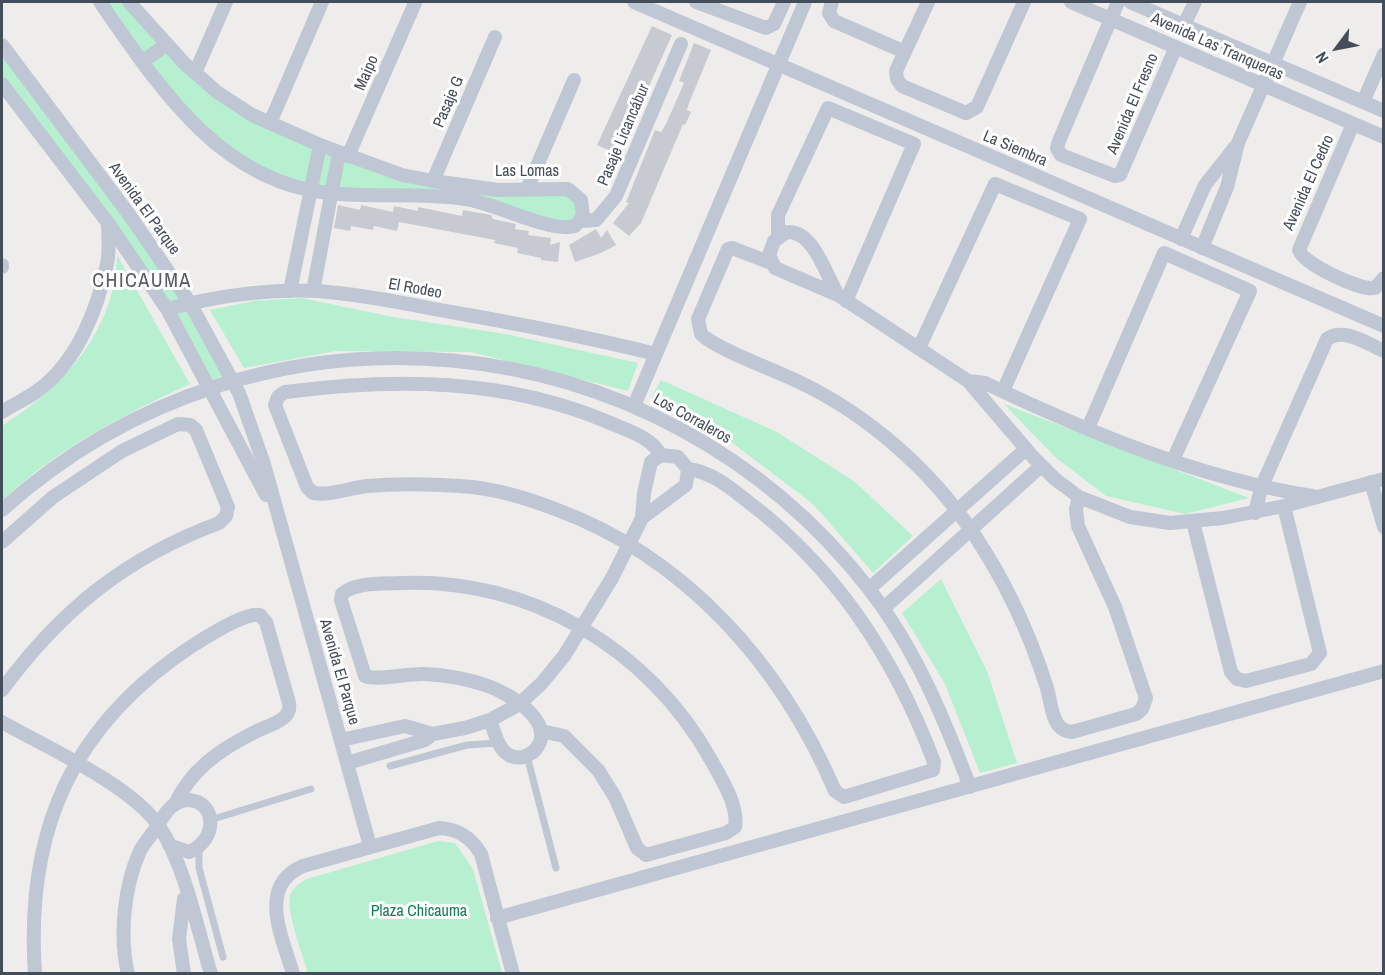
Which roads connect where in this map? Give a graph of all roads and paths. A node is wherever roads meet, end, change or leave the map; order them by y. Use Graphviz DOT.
graph roads {
  1 [pos="100,2"];
  2 [pos="130,2"];
  3 [pos="226,2"];
  4 [pos="322,2"];
  5 [pos="634,2"];
  6 [pos="696,2"];
  7 [pos="784,2"];
  8 [pos="805,2"];
  9 [pos="832,2"];
  10 [pos="928,2"];
  11 [pos="1024,2"];
  12 [pos="1071,2"];
  13 [pos="1118,2"];
  14 [pos="1130,2"];
  15 [pos="1195,2"];
  16 [pos="1300,2"];
  17 [pos="415,3"];
  18 [pos="1111,19"];
  19 [pos="1184,25"];
  20 [pos="495,37"];
  21 [pos="167,44"];
  22 [pos="681,44"];
  23 [pos="2,45"];
  24 [pos="1176,47"];
  25 [pos="905,52"];
  26 [pos="1383,54"];
  27 [pos="142,62"];
  28 [pos="778,64"];
  29 [pos="1272,64"];
  30 [pos="195,73"];
  31 [pos="574,80"];
  32 [pos="2,84"];
  33 [pos="1263,86"];
  34 [pos="1363,102"];
  35 [pos="1383,111"];
  36 [pos="270,123"];
  37 [pos="1353,124"];
  38 [pos="1383,137"];
  39 [pos="1238,143"];
  40 [pos="320,145"];
  41 [pos="344,154"];
  42 [pos="434,181"];
  43 [pos="527,189"];
  44 [pos="310,191"];
  45 [pos="467,193"];
  46 [pos="331,194"];
  47 [pos="581,221"];
  48 [pos="108,223"];
  49 [pos="778,237"];
  50 [pos="1181,239"];
  51 [pos="1202,248"];
  52 [pos="771,263"];
  53 [pos="1379,283"];
  54 [pos="290,291"];
  55 [pos="313,291"];
  56 [pos="842,298"];
  57 [pos="190,303"];
  58 [pos="167,309"];
  59 [pos="1383,326"];
  60 [pos="919,348"];
  61 [pos="1383,351"];
  62 [pos="656,354"];
  63 [pos="233,380"];
  64 [pos="968,381"];
  65 [pos="208,388"];
  66 [pos="1003,391"];
  67 [pos="1018,398"];
  68 [pos="634,406"];
  69 [pos="2,412"];
  70 [pos="1000,418"];
  71 [pos="1088,428"];
  72 [pos="1026,449"];
  73 [pos="661,455"];
  74 [pos="1173,460"];
  75 [pos="1041,466"];
  76 [pos="688,469"];
  77 [pos="1377,480"];
  78 [pos="1261,488"];
  79 [pos="1079,497"];
  80 [pos="1317,497"];
  81 [pos="1284,506"];
  82 [pos="274,507"];
  83 [pos="2,510"];
  84 [pos="957,512"];
  85 [pos="1255,513"];
  86 [pos="642,518"];
  87 [pos="1193,522"];
  88 [pos="1383,528"];
  89 [pos="971,530"];
  90 [pos="2,542"];
  91 [pos="629,544"];
  92 [pos="869,589"];
  93 [pos="884,608"];
  94 [pos="581,627"];
  95 [pos="1383,671"];
  96 [pos="2,690"];
  97 [pos="518,705"];
  98 [pos="490,720"];
  99 [pos="2,722"];
  100 [pos="541,731"];
  101 [pos="433,734"];
  102 [pos="341,741"];
  103 [pos="498,743"];
  104 [pos="527,756"];
  105 [pos="347,763"];
  106 [pos="76,765"];
  107 [pos="390,766"];
  108 [pos="970,787"];
  109 [pos="311,789"];
  110 [pos="175,804"];
  111 [pos="210,820"];
  112 [pos="158,825"];
  113 [pos="169,845"];
  114 [pos="370,846"];
  115 [pos="199,848"];
  116 [pos="556,868"];
  117 [pos="184,885"];
  118 [pos="497,918"];
  119 [pos="223,957"];
  120 [pos="35,974"];
  121 [pos="128,974"];
  122 [pos="184,974"];
  123 [pos="210,974"];
  124 [pos="293,974"];
  125 [pos="513,974"];
  1 -- 27 [label="street, Las Lomas"];
  2 -- 21 [label="street, Las Lomas"];
  3 -- 30 [label="street"];
  4 -- 36 [label="street"];
  5 -- 28 [label="street, La Siembra"];
  6 -- 7 [label="street"];
  8 -- 28 [label="street"];
  9 -- 25 [label="street"];
  10 -- 25 [label="street"];
  11 -- 25 [label="street"];
  12 -- 18 [label="street, Avenida Las Tranqueras"];
  13 -- 18 [label="street"];
  14 -- 19 [label="street, Avenida Las Tranqueras"];
  15 -- 19 [label="street"];
  16 -- 29 [label="street"];
  17 -- 41 [label="street, Maipo"];
  18 -- 24 [label="street, Avenida Las Tranqueras"];
  18 -- 24 [label="street, Avenida El Fresno"];
  19 -- 29 [label="street, Avenida Las Tranqueras"];
  20 -- 42 [label="street, Pasaje G"];
  21 -- 27 [label="street"];
  21 -- 30 [label="street, Las Lomas"];
  22 -- 47 [label="street, Pasaje Licancábur"];
  23 -- 57 [label="street, Avenida El Parque"];
  24 -- 33 [label="street, Avenida Las Tranqueras"];
  26 -- 34 [label="street"];
  27 -- 44 [label="street, Las Lomas"];
  28 -- 50 [label="street, La Siembra"];
  28 -- 62 [label="street"];
  29 -- 33 [label="street"];
  29 -- 34 [label="street, Avenida Las Tranqueras"];
  30 -- 36 [label="street, Las Lomas"];
  31 -- 43 [label="street"];
  32 -- 48 [label="street, Avenida El Parque"];
  33 -- 37 [label="street, Avenida Las Tranqueras"];
  33 -- 39 [label="street"];
  34 -- 35 [label="street, Avenida Las Tranqueras"];
  36 -- 40 [label="street, Las Lomas"];
  37 -- 38 [label="street, Avenida Las Tranqueras"];
  37 -- 53 [label="street, Avenida El Cedro"];
  39 -- 50 [label="street"];
  39 -- 51 [label="street"];
  40 -- 41 [label="street, Las Lomas"];
  40 -- 44 [label="street"];
  41 -- 42 [label="street, Las Lomas"];
  41 -- 46 [label="street"];
  42 -- 45 [label="street, Las Lomas"];
  43 -- 45 [label="street, Las Lomas"];
  43 -- 47 [label="street, Las Lomas"];
  44 -- 46 [label="street, Las Lomas"];
  44 -- 54 [label="street"];
  45 -- 46 [label="street, Las Lomas"];
  45 -- 47 [label="street, Las Lomas"];
  46 -- 55 [label="street"];
  48 -- 58 [label="street, Avenida El Parque"];
  48 -- 69 [label="street"];
  49 -- 52 [label="street"];
  49 -- 56 [label="street"];
  49 -- 56 [label="street"];
  50 -- 51 [label="street, La Siembra"];
  51 -- 59 [label="street, La Siembra"];
  52 -- 56 [label="street"];
  52 -- 84 [label="street"];
  54 -- 55 [label="street, El Rodeo"];
  54 -- 57 [label="street, El Rodeo"];
  55 -- 62 [label="street, El Rodeo"];
  56 -- 60 [label="street"];
  57 -- 58 [label="street, El Rodeo"];
  57 -- 63 [label="street, Avenida El Parque"];
  58 -- 65 [label="street, Avenida El Parque"];
  60 -- 64 [label="street"];
  60 -- 66 [label="street"];
  61 -- 78 [label="street"];
  62 -- 68 [label="street"];
  63 -- 65 [label="street"];
  63 -- 68 [label="street, Los Corraleros"];
  63 -- 82 [label="street, Avenida El Parque"];
  64 -- 66 [label="street"];
  64 -- 70 [label="street"];
  65 -- 82 [label="street, Avenida El Parque"];
  65 -- 83 [label="street"];
  66 -- 67 [label="street"];
  67 -- 70 [label="street"];
  67 -- 71 [label="street"];
  68 -- 92 [label="street, Los Corraleros"];
  70 -- 72 [label="street"];
  71 -- 74 [label="street"];
  71 -- 74 [label="street"];
  72 -- 75 [label="street"];
  72 -- 84 [label="street"];
  73 -- 76 [label="street"];
  73 -- 86 [label="street"];
  73 -- 91 [label="street"];
  74 -- 78 [label="street"];
  75 -- 79 [label="street"];
  75 -- 89 [label="street"];
  76 -- 86 [label="street"];
  76 -- 91 [label="street"];
  77 -- 80 [label="street"];
  77 -- 88 [label="street"];
  78 -- 80 [label="street"];
  78 -- 85 [label="street"];
  79 -- 87 [label="street"];
  79 -- 89 [label="street"];
  80 -- 81 [label="street"];
  81 -- 85 [label="street"];
  81 -- 87 [label="street"];
  82 -- 102 [label="street, Avenida El Parque"];
  84 -- 89 [label="street"];
  84 -- 92 [label="street"];
  85 -- 87 [label="street"];
  86 -- 91 [label="street"];
  89 -- 93 [label="street"];
  90 -- 96 [label="street"];
  91 -- 94 [label="street"];
  92 -- 93 [label="street, Los Corraleros"];
  93 -- 108 [label="street, Los Corraleros"];
  94 -- 97 [label="street"];
  94 -- 97 [label="street"];
  94 -- 100 [label="street"];
  95 -- 108 [label="street"];
  97 -- 98 [label="street"];
  97 -- 100 [label="street"];
  98 -- 101 [label="street"];
  98 -- 103 [label="street"];
  99 -- 106 [label="street"];
  100 -- 104 [label="street"];
  101 -- 102 [label="street"];
  101 -- 105 [label="street"];
  102 -- 105 [label="street, Avenida El Parque"];
  103 -- 104 [label="street"];
  103 -- 107 [label="lane"];
  104 -- 116 [label="lane"];
  105 -- 114 [label="street, Avenida El Parque"];
  106 -- 110 [label="street"];
  106 -- 112 [label="street"];
  106 -- 120 [label="street"];
  108 -- 118 [label="street"];
  109 -- 111 [label="lane"];
  110 -- 111 [label="street"];
  110 -- 112 [label="street"];
  111 -- 115 [label="street"];
  112 -- 113 [label="street"];
  112 -- 121 [label="street"];
  113 -- 115 [label="street"];
  113 -- 117 [label="street"];
  114 -- 118 [label="street"];
  114 -- 124 [label="street"];
  115 -- 119 [label="lane"];
  117 -- 122 [label="street"];
  117 -- 123 [label="street"];
  118 -- 125 [label="street"];
}
